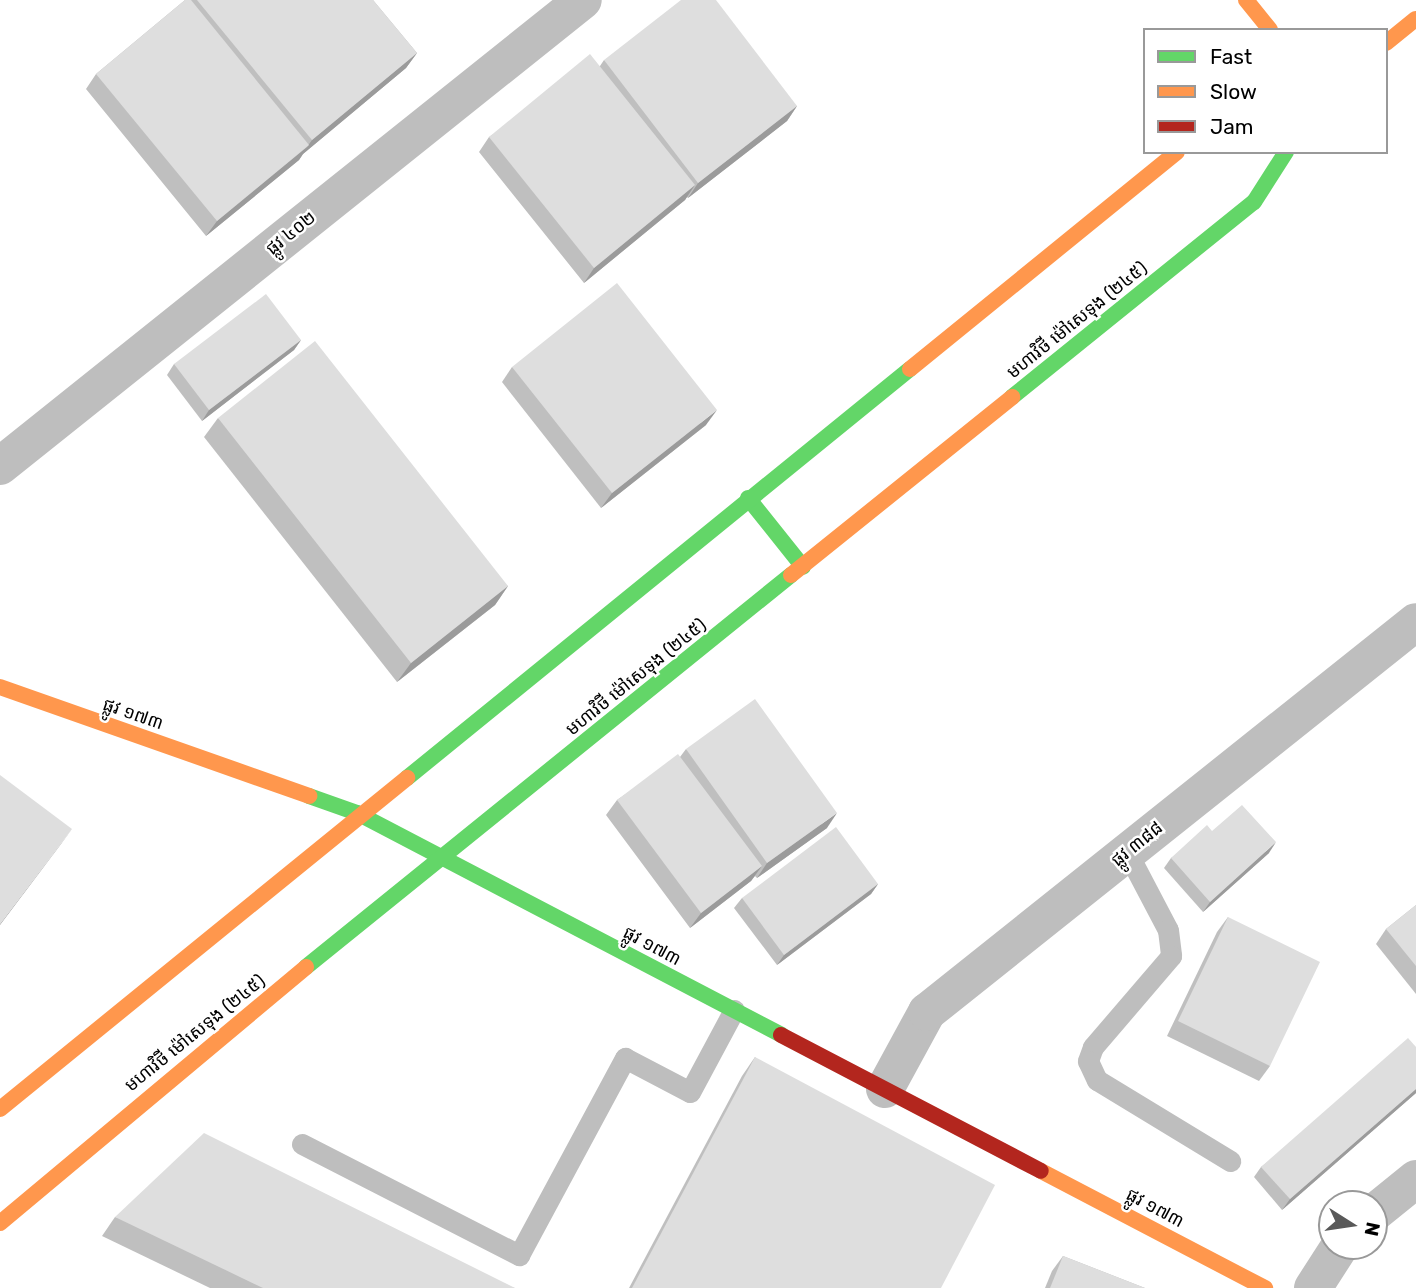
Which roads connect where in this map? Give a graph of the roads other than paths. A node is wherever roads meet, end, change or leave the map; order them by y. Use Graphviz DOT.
graph roads {
  1 [pos="583,0"];
  2 [pos="1246,0"];
  3 [pos="1416,19"];
  4 [pos="1268,28"];
  5 [pos="1388,41"];
  6 [pos="1175,154"];
  7 [pos="1285,154"];
  8 [pos="0,466"];
  9 [pos="748,498"];
  10 [pos="803,567"];
  11 [pos="1416,622"];
  12 [pos="0,687"];
  13 [pos="357,813"];
  14 [pos="1127,852"];
  15 [pos="443,859"];
  16 [pos="734,1010"];
  17 [pos="885,1089"];
  18 [pos="0,1109"];
  19 [pos="302,1144"];
  20 [pos="1230,1161"];
  21 [pos="1416,1179"];
  22 [pos="1388,1202"];
  23 [pos="0,1223"];
  24 [pos="1331,1260"];
  25 [pos="1250,1284"];
  26 [pos="1314,1288"];
  1 -- 8 [label="street, ផ្លូវ ៤០២"];
  2 -- 4 [label="main road"];
  3 -- 5 [label="main road"];
  6 -- 9 [label="main road"];
  7 -- 10 [label="main road, មហាវិថី ម៉ៅសេទុង (២៤៥)"];
  9 -- 10 [label="main road"];
  9 -- 13 [label="main road"];
  10 -- 15 [label="main road, មហាវិថី ម៉ៅសេទុង (២៤៥)"];
  11 -- 14 [label="street, ផ្លូវ ៣៨៨"];
  12 -- 13 [label="main road, ផ្លូវ ១៧៣"];
  13 -- 15 [label="main road, ផ្លូវ ១៧៣"];
  13 -- 18 [label="main road"];
  14 -- 17 [label="street, ផ្លូវ ៣៨៨"];
  14 -- 20 [label="lane"];
  15 -- 16 [label="main road, ផ្លូវ ១៧៣"];
  15 -- 23 [label="main road, មហាវិថី ម៉ៅសេទុង (២៤៥)"];
  16 -- 17 [label="main road, ផ្លូវ ១៧៣"];
  16 -- 19 [label="lane"];
  17 -- 25 [label="main road, ផ្លូវ ១៧៣"];
  21 -- 22 [label="street"];
  24 -- 26 [label="street"];
}
